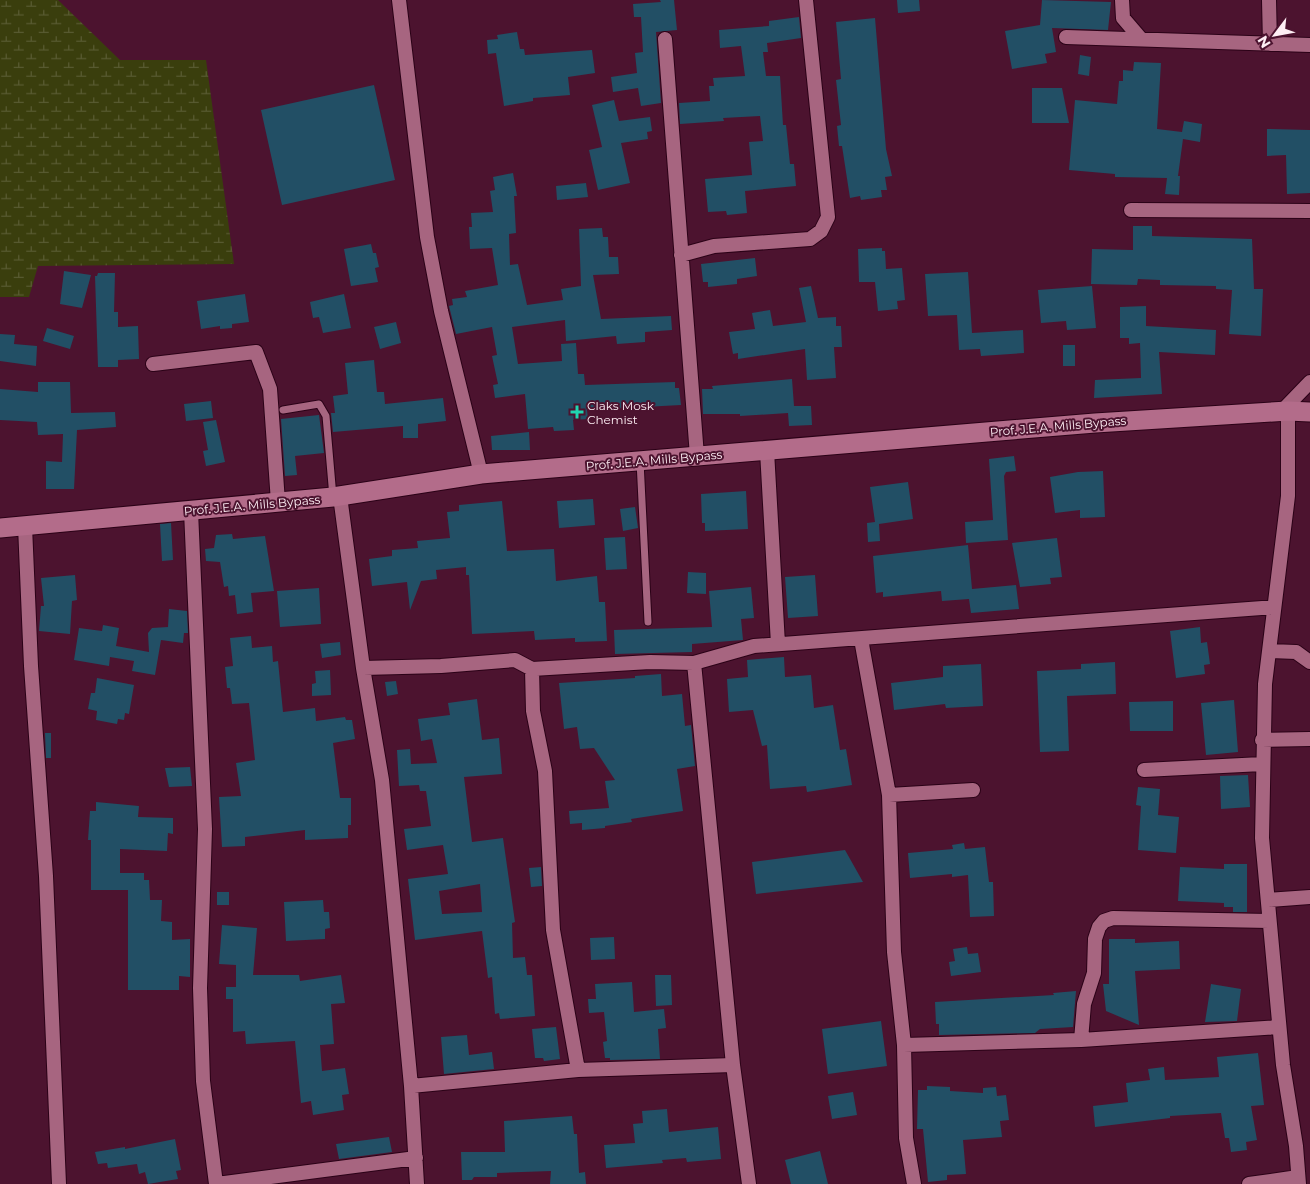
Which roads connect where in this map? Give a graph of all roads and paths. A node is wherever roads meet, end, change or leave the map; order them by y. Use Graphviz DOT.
graph roads {
  1 [pos="399,0"];
  2 [pos="806,0"];
  3 [pos="1122,0"];
  4 [pos="1269,0"];
  5 [pos="1066,37"];
  6 [pos="1141,39"];
  7 [pos="665,40"];
  8 [pos="1270,44"];
  9 [pos="1310,45"];
  10 [pos="1131,210"];
  11 [pos="1310,211"];
  12 [pos="681,255"];
  13 [pos="153,364"];
  14 [pos="1310,382"];
  15 [pos="283,410"];
  16 [pos="1285,411"];
  17 [pos="1310,412"];
  18 [pos="767,451"];
  19 [pos="697,456"];
  20 [pos="640,460"];
  21 [pos="481,474"];
  22 [pos="337,497"];
  23 [pos="278,502"];
  24 [pos="191,511"];
  25 [pos="25,526"];
  26 [pos="0,528"];
  27 [pos="1274,607"];
  28 [pos="648,622"];
  29 [pos="861,639"];
  30 [pos="778,644"];
  31 [pos="1269,651"];
  32 [pos="1310,662"];
  33 [pos="694,663"];
  34 [pos="363,668"];
  35 [pos="532,669"];
  36 [pos="1310,739"];
  37 [pos="1262,740"];
  38 [pos="1262,764"];
  39 [pos="1144,770"];
  40 [pos="973,790"];
  41 [pos="889,795"];
  42 [pos="1310,897"];
  43 [pos="1268,900"];
  44 [pos="1269,921"];
  45 [pos="1279,1027"];
  46 [pos="1081,1040"];
  47 [pos="904,1044"];
  48 [pos="733,1065"];
  49 [pos="578,1070"];
  50 [pos="411,1086"];
  51 [pos="416,1158"];
  52 [pos="1298,1180"];
  53 [pos="59,1184"];
  54 [pos="217,1184"];
  55 [pos="417,1184"];
  56 [pos="749,1184"];
  57 [pos="914,1184"];
  58 [pos="1249,1184"];
  1 -- 21 [label="street"];
  2 -- 12 [label="street"];
  3 -- 6 [label="street"];
  4 -- 8 [label="street"];
  5 -- 6 [label="street"];
  6 -- 8 [label="street"];
  7 -- 12 [label="street"];
  8 -- 9 [label="street"];
  10 -- 11 [label="street"];
  12 -- 19 [label="street"];
  13 -- 23 [label="street"];
  14 -- 16 [label="street"];
  15 -- 22 [label="lane"];
  16 -- 17 [label="street, Prof. J.E.A. Mills Bypass"];
  16 -- 18 [label="street, Prof. J.E.A. Mills Bypass"];
  16 -- 27 [label="street"];
  18 -- 19 [label="street, Prof. J.E.A. Mills Bypass"];
  18 -- 30 [label="street"];
  19 -- 20 [label="street, Prof. J.E.A. Mills Bypass"];
  20 -- 21 [label="street, Prof. J.E.A. Mills Bypass"];
  20 -- 28 [label="lane"];
  21 -- 22 [label="street, Prof. J.E.A. Mills Bypass"];
  22 -- 23 [label="street, Prof. J.E.A. Mills Bypass"];
  22 -- 34 [label="street"];
  23 -- 24 [label="street, Prof. J.E.A. Mills Bypass"];
  24 -- 25 [label="street, Prof. J.E.A. Mills Bypass"];
  24 -- 54 [label="street"];
  25 -- 26 [label="street, Prof. J.E.A. Mills Bypass"];
  25 -- 53 [label="street"];
  27 -- 29 [label="street"];
  27 -- 31 [label="street"];
  29 -- 30 [label="street"];
  29 -- 41 [label="street"];
  30 -- 33 [label="street"];
  31 -- 32 [label="street"];
  31 -- 37 [label="street"];
  33 -- 35 [label="street"];
  33 -- 48 [label="street"];
  34 -- 35 [label="street"];
  34 -- 50 [label="street"];
  35 -- 49 [label="street"];
  36 -- 37 [label="street"];
  37 -- 38 [label="street"];
  38 -- 39 [label="street"];
  38 -- 43 [label="street"];
  40 -- 41 [label="street"];
  41 -- 47 [label="street"];
  42 -- 43 [label="street"];
  43 -- 44 [label="street"];
  44 -- 45 [label="street"];
  44 -- 46 [label="street"];
  45 -- 46 [label="street"];
  45 -- 52 [label="street"];
  46 -- 47 [label="street"];
  47 -- 57 [label="street"];
  48 -- 49 [label="street"];
  48 -- 56 [label="street"];
  49 -- 50 [label="street"];
  50 -- 51 [label="street"];
  51 -- 54 [label="street"];
  51 -- 55 [label="street"];
  52 -- 58 [label="street"];
}
